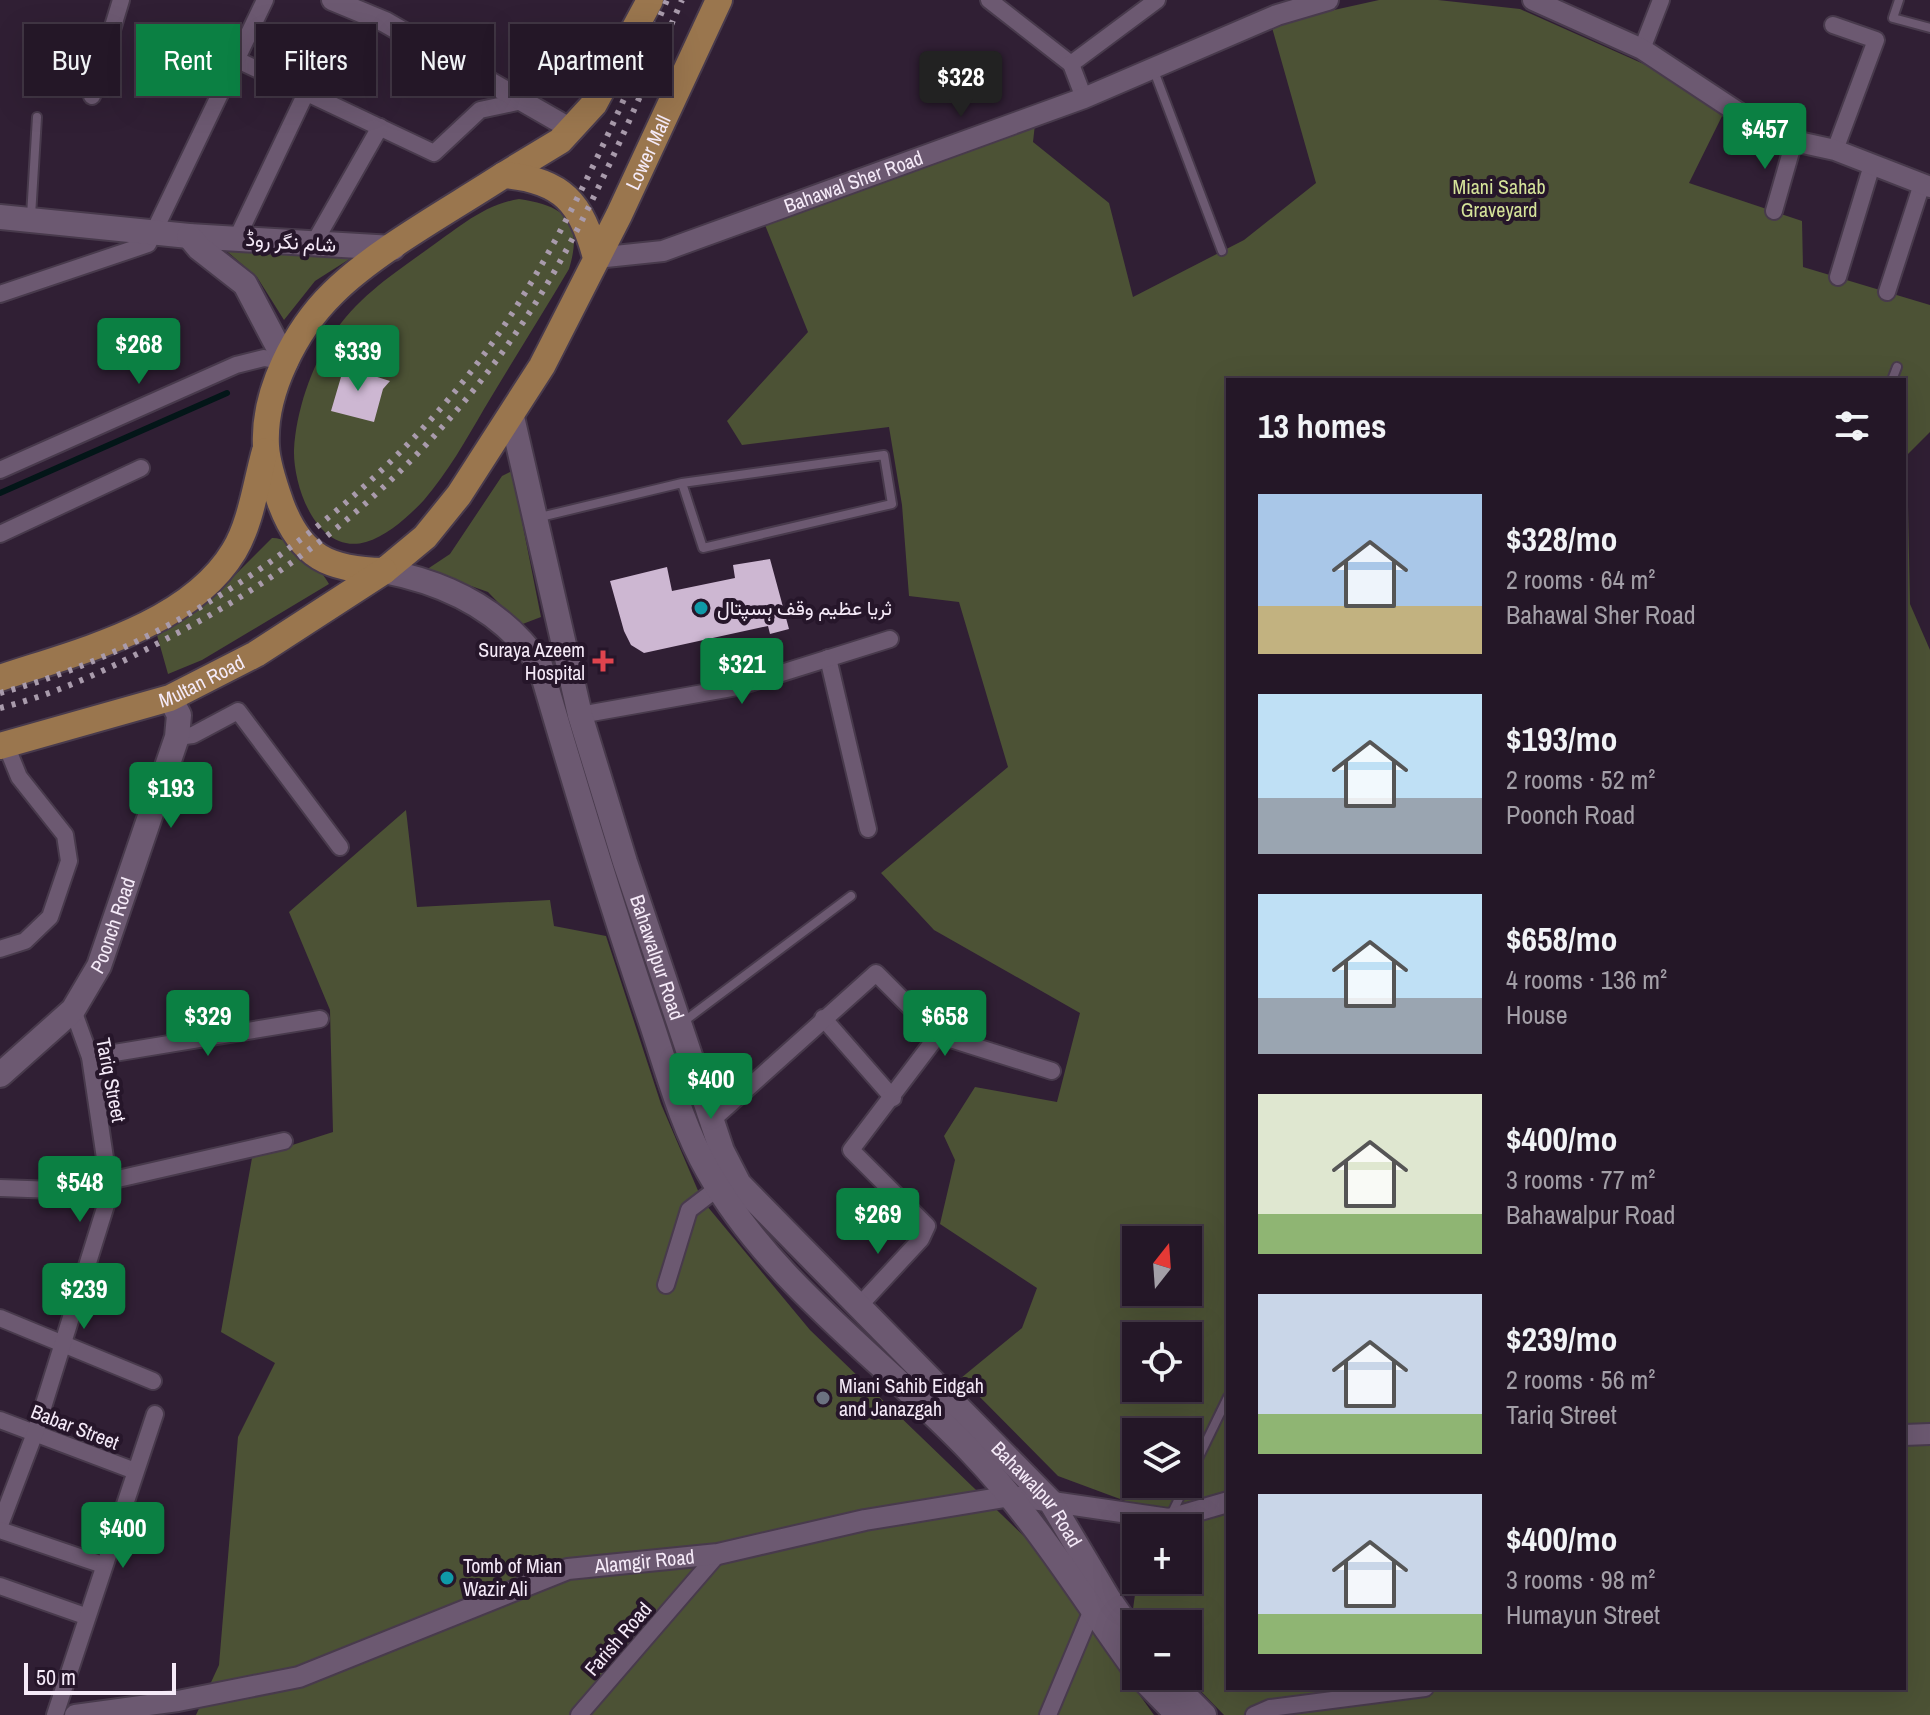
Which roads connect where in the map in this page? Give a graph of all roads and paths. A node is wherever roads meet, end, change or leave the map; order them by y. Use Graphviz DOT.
graph roads {
  1 [pos="121,0"];
  2 [pos="265,0"];
  3 [pos="332,0"];
  4 [pos="650,0"];
  5 [pos="719,0"];
  6 [pos="989,0"];
  7 [pos="1157,0"];
  8 [pos="1328,0"];
  9 [pos="1533,0"];
  10 [pos="1661,0"];
  11 [pos="1899,0"];
  12 [pos="114,24"];
  13 [pos="1833,25"];
  14 [pos="1930,28"];
  15 [pos="1642,49"];
  16 [pos="240,52"];
  17 [pos="1071,64"];
  18 [pos="1154,70"];
  19 [pos="219,96"];
  20 [pos="305,96"];
  21 [pos="313,96"];
  22 [pos="1084,98"];
  23 [pos="522,101"];
  24 [pos="37,117"];
  25 [pos="380,127"];
  26 [pos="573,130"];
  27 [pos="1794,141"];
  28 [pos="1835,150"];
  29 [pos="1872,165"];
  30 [pos="504,175"];
  31 [pos="1926,186"];
  32 [pos="1774,211"];
  33 [pos="0,217"];
  34 [pos="31,219"];
  35 [pos="154,232"];
  36 [pos="189,236"];
  37 [pos="237,238"];
  38 [pos="314,243"];
  39 [pos="393,248"];
  40 [pos="1222,251"];
  41 [pos="596,258"];
  42 [pos="1838,277"];
  43 [pos="1887,292"];
  44 [pos="0,294"];
  45 [pos="286,362"];
  46 [pos="1897,367"];
  47 [pos="1893,378"];
  48 [pos="512,417"];
  49 [pos="266,447"];
  50 [pos="141,468"];
  51 [pos="0,470"];
  52 [pos="682,483"];
  53 [pos="535,518"];
  54 [pos="0,534"];
  55 [pos="384,571"];
  56 [pos="890,639"];
  57 [pos="828,658"];
  58 [pos="0,678"];
  59 [pos="170,698"];
  60 [pos="580,715"];
  61 [pos="177,737"];
  62 [pos="3,745"];
  63 [pos="868,829"];
  64 [pos="340,847"];
  65 [pos="851,896"];
  66 [pos="2,948"];
  67 [pos="73,1010"];
  68 [pos="823,1018"];
  69 [pos="320,1019"];
  70 [pos="679,1025"];
  71 [pos="938,1035"];
  72 [pos="90,1057"];
  73 [pos="1052,1071"];
  74 [pos="0,1075"];
  75 [pos="893,1098"];
  76 [pos="711,1121"];
  77 [pos="284,1141"];
  78 [pos="110,1186"];
  79 [pos="719,1187"];
  80 [pos="0,1188"];
  81 [pos="666,1285"];
  82 [pos="859,1306"];
  83 [pos="0,1318"];
  84 [pos="63,1344"];
  85 [pos="153,1381"];
  86 [pos="1226,1401"];
  87 [pos="155,1414"];
  88 [pos="0,1420"];
  89 [pos="35,1433"];
  90 [pos="1930,1434"];
  91 [pos="1906,1435"];
  92 [pos="1202,1451"];
  93 [pos="135,1471"];
  94 [pos="1011,1496"];
  95 [pos="1051,1502"];
  96 [pos="1226,1503"];
  97 [pos="1134,1514"];
  98 [pos="1186,1514"];
  99 [pos="0,1528"];
  100 [pos="718,1554"];
  101 [pos="103,1565"];
  102 [pos="0,1586"];
  103 [pos="1092,1610"];
  104 [pos="85,1616"];
  105 [pos="1122,1618"];
  106 [pos="1122,1652"];
  107 [pos="1154,1690"];
  108 [pos="1179,1690"];
  109 [pos="1410,1690"];
  110 [pos="55,1715"];
  111 [pos="75,1715"];
  112 [pos="579,1715"];
  113 [pos="1048,1715"];
  114 [pos="1178,1715"];
  115 [pos="1204,1715"];
  116 [pos="1254,1715"];
  1 -- 12 [label="street"];
  2 -- 16 [label="street"];
  3 -- 23 [label="street"];
  4 -- 26 [label="main road"];
  5 -- 41 [label="main road, Lower Mall"];
  6 -- 17 [label="street"];
  7 -- 17 [label="street"];
  8 -- 18 [label="street, Bahawal Sher Road"];
  9 -- 15 [label="street"];
  10 -- 15 [label="street"];
  11 -- 14 [label="lane"];
  13 -- 28 [label="street"];
  15 -- 27 [label="street"];
  17 -- 22 [label="street"];
  18 -- 22 [label="street, Bahawal Sher Road"];
  18 -- 40 [label="lane"];
  19 -- 35 [label="street"];
  20 -- 37 [label="street"];
  21 -- 25 [label="street"];
  22 -- 41 [label="street, Bahawal Sher Road"];
  23 -- 25 [label="street"];
  23 -- 26 [label="street"];
  24 -- 34 [label="lane"];
  25 -- 38 [label="street"];
  26 -- 30 [label="main road"];
  27 -- 28 [label="street"];
  27 -- 32 [label="street"];
  28 -- 29 [label="street"];
  29 -- 31 [label="street"];
  29 -- 42 [label="street"];
  30 -- 39 [label="main road"];
  30 -- 41 [label="main road"];
  31 -- 43 [label="street"];
  33 -- 34 [label="main road, شام نگر روڈ"];
  34 -- 35 [label="main road, شام نگر روڈ"];
  35 -- 36 [label="main road, شام نگر روڈ"];
  35 -- 44 [label="street"];
  36 -- 37 [label="main road, شام نگر روڈ"];
  36 -- 45 [label="main road, شام نگر روڈ"];
  37 -- 38 [label="main road, شام نگر روڈ"];
  38 -- 39 [label="main road, شام نگر روڈ"];
  39 -- 45 [label="main road"];
  41 -- 48 [label="main road, Lower Mall"];
  45 -- 49 [label="main road"];
  45 -- 51 [label="street"];
  46 -- 47 [label="lane"];
  48 -- 53 [label="main road, Bahawalpur Road"];
  48 -- 55 [label="main road, Multan Road"];
  49 -- 55 [label="main road"];
  49 -- 58 [label="main road"];
  50 -- 54 [label="street"];
  52 -- 52 [label="lane"];
  52 -- 53 [label="lane"];
  53 -- 60 [label="main road, Bahawalpur Road"];
  55 -- 59 [label="main road, Multan Road"];
  55 -- 79 [label="main road, Bahawalpur Road"];
  56 -- 57 [label="street"];
  57 -- 60 [label="street"];
  57 -- 63 [label="street"];
  59 -- 61 [label="main road, Poonch Road"];
  59 -- 62 [label="main road, Multan Road"];
  60 -- 70 [label="main road, Bahawalpur Road"];
  61 -- 64 [label="street"];
  61 -- 67 [label="main road, Poonch Road"];
  62 -- 66 [label="street"];
  65 -- 70 [label="lane"];
  67 -- 72 [label="street, Tariq Street"];
  67 -- 74 [label="main road, Poonch Road"];
  68 -- 71 [label="street"];
  68 -- 75 [label="street"];
  68 -- 76 [label="street"];
  69 -- 72 [label="street"];
  70 -- 76 [label="main road, Bahawalpur Road"];
  71 -- 73 [label="street"];
  71 -- 75 [label="street"];
  72 -- 78 [label="street, Tariq Street"];
  75 -- 82 [label="street"];
  76 -- 82 [label="main road, Bahawalpur Road"];
  77 -- 78 [label="street"];
  78 -- 80 [label="street"];
  78 -- 84 [label="street, Tariq Street"];
  79 -- 81 [label="street"];
  79 -- 94 [label="main road, Bahawalpur Road"];
  82 -- 95 [label="main road, Bahawalpur Road"];
  83 -- 84 [label="street"];
  84 -- 85 [label="street"];
  84 -- 89 [label="street, Tariq Street"];
  86 -- 92 [label="lane"];
  87 -- 93 [label="street"];
  88 -- 89 [label="street, Babar Street"];
  89 -- 93 [label="street, Babar Street"];
  89 -- 99 [label="street, Tariq Street"];
  90 -- 91 [label="street"];
  93 -- 101 [label="street"];
  94 -- 95 [label="street, Alamgir Road"];
  94 -- 100 [label="street, Alamgir Road"];
  94 -- 103 [label="main road, Bahawalpur Road"];
  95 -- 97 [label="street, Alamgir Road"];
  95 -- 105 [label="main road, Bahawalpur Road"];
  96 -- 98 [label="street, Alamgir Road"];
  99 -- 101 [label="street"];
  100 -- 111 [label="street, Alamgir Road"];
  100 -- 112 [label="street, Farish Road"];
  101 -- 104 [label="street"];
  102 -- 104 [label="street"];
  103 -- 106 [label="main road, Bahawalpur Road"];
  103 -- 113 [label="street"];
  104 -- 110 [label="street"];
  107 -- 114 [label="main road"];
  108 -- 115 [label="main road"];
  109 -- 116 [label="street"];
}
